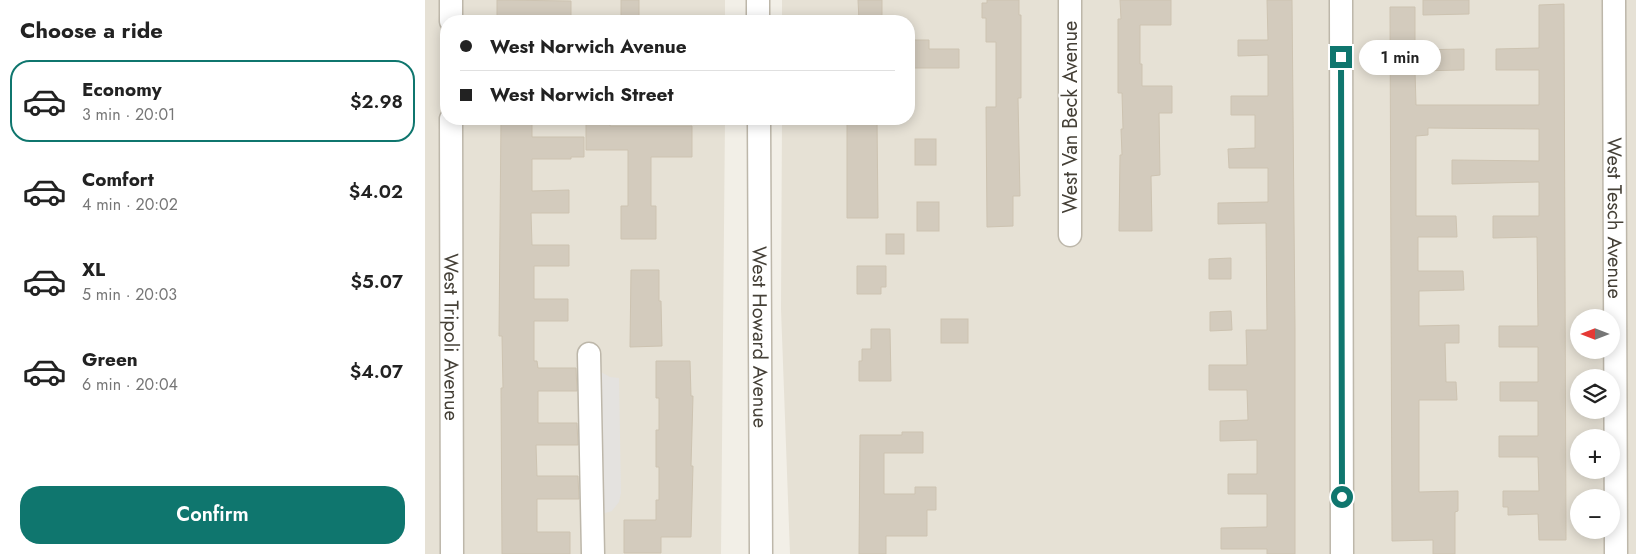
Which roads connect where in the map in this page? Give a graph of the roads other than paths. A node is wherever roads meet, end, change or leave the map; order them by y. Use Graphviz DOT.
graph roads {
  1 [pos="451,0"];
  2 [pos="758,0"];
  3 [pos="1070,0"];
  4 [pos="1341,0"];
  5 [pos="1614,0"];
  6 [pos="451,15"];
  7 [pos="759,15"];
  8 [pos="451,125"];
  9 [pos="759,125"];
  10 [pos="1070,235"];
  11 [pos="589,354"];
  12 [pos="452,554"];
  13 [pos="593,554"];
  14 [pos="761,554"];
  15 [pos="1342,554"];
  16 [pos="1616,554"];
  1 -- 6 [label="street"];
  2 -- 7 [label="street"];
  3 -- 10 [label="street, West Van Beck Avenue"];
  4 -- 15 [label="street"];
  5 -- 16 [label="street, West Tesch Avenue"];
  8 -- 12 [label="street, West Tripoli Avenue"];
  9 -- 14 [label="street, West Howard Avenue"];
  11 -- 13 [label="street"];
}
